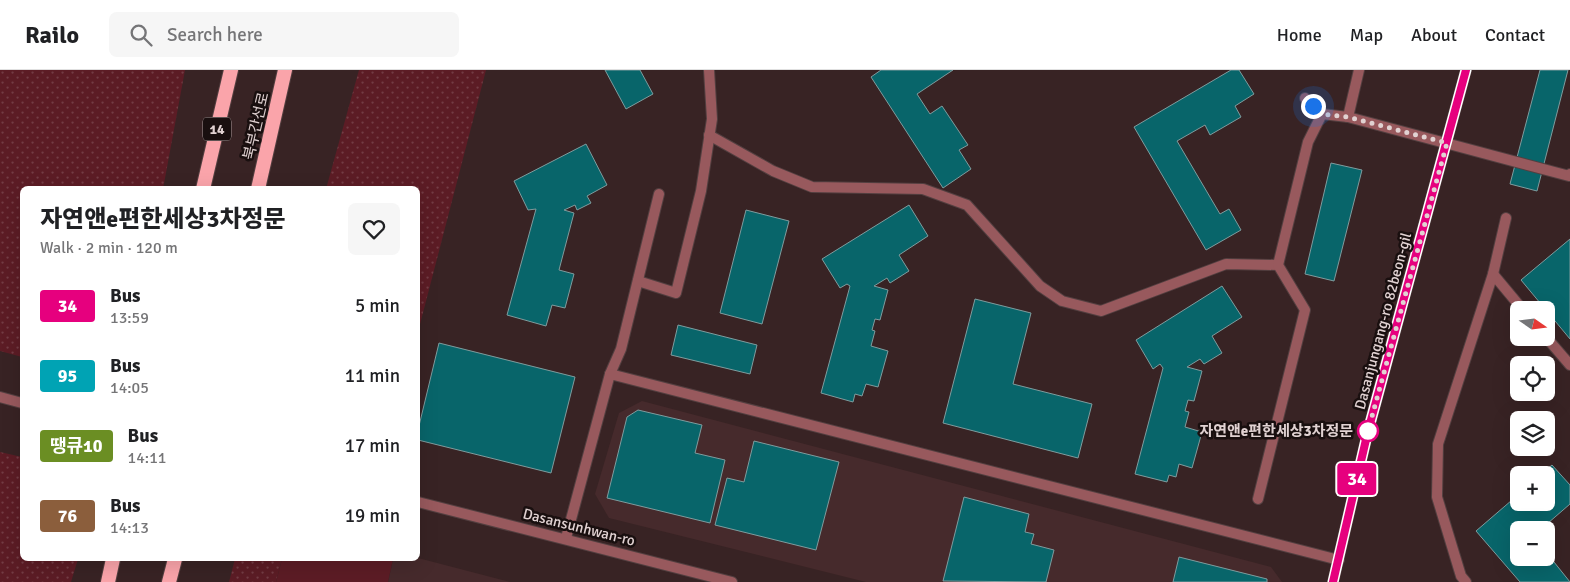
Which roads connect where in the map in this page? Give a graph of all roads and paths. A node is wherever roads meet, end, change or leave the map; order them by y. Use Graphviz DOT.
graph roads {
  1 [pos="231,70"];
  2 [pos="285,70"];
  3 [pos="709,70"];
  4 [pos="1359,70"];
  5 [pos="1466,70"];
  6 [pos="1305,98"];
  7 [pos="1322,114"];
  8 [pos="1348,117"];
  9 [pos="709,135"];
  10 [pos="1447,143"];
  11 [pos="1570,174"];
  12 [pos="204,186"];
  13 [pos="259,186"];
  14 [pos="659,194"];
  15 [pos="1506,218"];
  16 [pos="1278,265"];
  17 [pos="1493,274"];
  18 [pos="638,282"];
  19 [pos="1516,301"];
  20 [pos="1554,346"];
  21 [pos="1570,365"];
  22 [pos="610,374"];
  23 [pos="0,398"];
  24 [pos="20,403"];
  25 [pos="1258,499"];
  26 [pos="420,502"];
  27 [pos="566,538"];
  28 [pos="1339,560"];
  29 [pos="113,561"];
  30 [pos="174,561"];
  31 [pos="108,582"];
  32 [pos="169,582"];
  33 [pos="732,582"];
  34 [pos="1333,582"];
  35 [pos="1466,582"];
  1 -- 12 [label="highway, 14"];
  2 -- 13 [label="highway, 북부간선로"];
  3 -- 9 [label="street"];
  4 -- 8 [label="street"];
  5 -- 10 [label="street, Dasanjungang-ro 82beon-gil"];
  6 -- 7 [label="street"];
  7 -- 8 [label="street"];
  7 -- 16 [label="street"];
  8 -- 10 [label="street"];
  9 -- 16 [label="street"];
  9 -- 18 [label="street"];
  10 -- 11 [label="street"];
  10 -- 28 [label="street, Dasanjungang-ro 82beon-gil"];
  14 -- 18 [label="street"];
  15 -- 17 [label="street"];
  16 -- 25 [label="street"];
  17 -- 19 [label="street"];
  17 -- 35 [label="street"];
  18 -- 22 [label="street"];
  20 -- 21 [label="street"];
  22 -- 27 [label="street"];
  22 -- 28 [label="street"];
  23 -- 24 [label="street"];
  26 -- 27 [label="street, Dasansunhwan-ro"];
  27 -- 33 [label="street, Dasansunhwan-ro"];
  28 -- 34 [label="street, Dasanjungang-ro 82beon-gil"];
  29 -- 31 [label="highway"];
  30 -- 32 [label="highway"];
}
